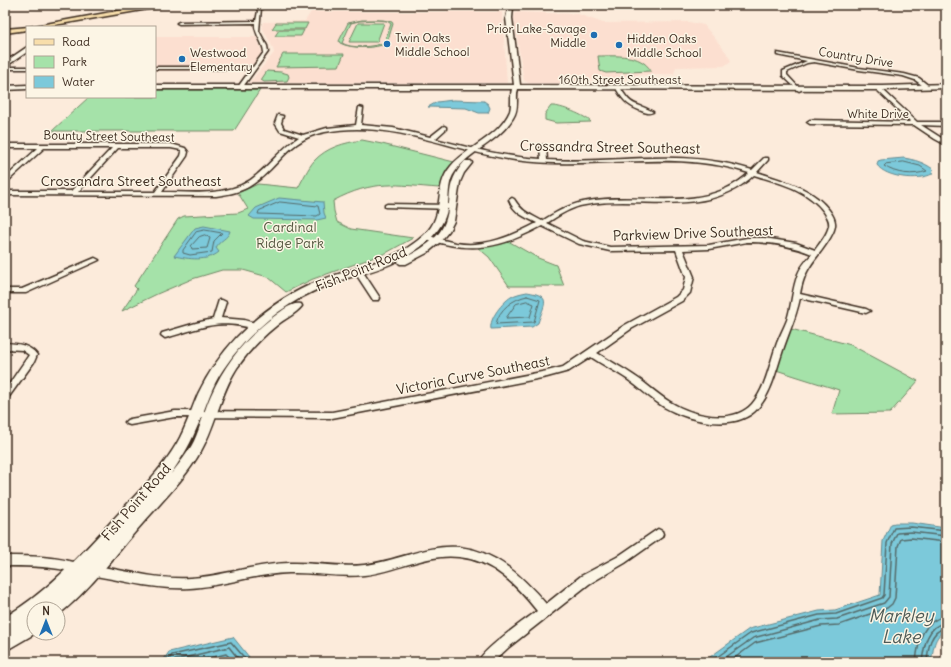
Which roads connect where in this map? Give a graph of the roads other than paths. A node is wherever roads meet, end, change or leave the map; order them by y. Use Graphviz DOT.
graph roads {
  1 [pos="160,5"];
  2 [pos="258,5"];
  3 [pos="510,5"];
  4 [pos="258,22"];
  5 [pos="179,23"];
  6 [pos="55,25"];
  7 [pos="44,26"];
  8 [pos="26,28"];
  9 [pos="5,32"];
  10 [pos="26,50"];
  11 [pos="779,54"];
  12 [pos="5,59"];
  13 [pos="13,59"];
  14 [pos="814,61"];
  15 [pos="5,65"];
  16 [pos="5,68"];
  17 [pos="26,68"];
  18 [pos="156,68"];
  19 [pos="254,68"];
  20 [pos="156,87"];
  21 [pos="240,87"];
  22 [pos="928,87"];
  23 [pos="946,87"];
  24 [pos="5,88"];
  25 [pos="26,88"];
  26 [pos="517,89"];
  27 [pos="797,89"];
  28 [pos="620,90"];
  29 [pos="880,90"];
  30 [pos="361,108"];
  31 [pos="650,112"];
  32 [pos="280,116"];
  33 [pos="810,122"];
  34 [pos="915,123"];
  35 [pos="946,124"];
  36 [pos="358,126"];
  37 [pos="444,128"];
  38 [pos="303,138"];
  39 [pos="431,139"];
  40 [pos="946,143"];
  41 [pos="5,146"];
  42 [pos="43,146"];
  43 [pos="116,146"];
  44 [pos="543,147"];
  45 [pos="478,151"];
  46 [pos="766,159"];
  47 [pos="544,161"];
  48 [pos="753,173"];
  49 [pos="5,181"];
  50 [pos="5,193"];
  51 [pos="73,193"];
  52 [pos="157,194"];
  53 [pos="512,200"];
  54 [pos="387,206"];
  55 [pos="447,207"];
  56 [pos="542,223"];
  57 [pos="431,239"];
  58 [pos="679,248"];
  59 [pos="816,252"];
  60 [pos="95,260"];
  61 [pos="360,274"];
  62 [pos="5,291"];
  63 [pos="796,295"];
  64 [pos="376,298"];
  65 [pos="222,302"];
  66 [pos="866,311"];
  67 [pos="216,322"];
  68 [pos="255,326"];
  69 [pos="165,335"];
  70 [pos="5,346"];
  71 [pos="591,354"];
  72 [pos="5,396"];
  73 [pos="197,414"];
  74 [pos="211,414"];
  75 [pos="130,422"];
  76 [pos="658,534"];
  77 [pos="5,561"];
  78 [pos="76,569"];
  79 [pos="92,570"];
  80 [pos="62,601"];
  81 [pos="545,612"];
  82 [pos="5,626"];
  83 [pos="26,630"];
  84 [pos="5,643"];
  85 [pos="484,662"];
  1 -- 6 [label="main road"];
  2 -- 4 [label="street"];
  3 -- 26 [label="street, Fish Point Road"];
  4 -- 5 [label="street"];
  4 -- 19 [label="street"];
  6 -- 7 [label="main road"];
  8 -- 9 [label="main road"];
  10 -- 13 [label="street"];
  11 -- 14 [label="street, Country Drive"];
  12 -- 13 [label="street"];
  13 -- 15 [label="street"];
  14 -- 22 [label="street, Country Drive"];
  14 -- 27 [label="street"];
  16 -- 17 [label="street"];
  18 -- 19 [label="street"];
  19 -- 21 [label="street"];
  20 -- 21 [label="street, 160th Street Southeast"];
  21 -- 26 [label="street, 160th Street Southeast"];
  22 -- 23 [label="street, 160th Street Southeast"];
  22 -- 27 [label="street, 160th Street Southeast"];
  23 -- 29 [label="street, 160th Street Southeast"];
  24 -- 25 [label="street"];
  26 -- 27 [label="street, 160th Street Southeast"];
  26 -- 28 [label="street, 160th Street Southeast"];
  26 -- 45 [label="street, Fish Point Road"];
  27 -- 28 [label="street, 160th Street Southeast"];
  27 -- 29 [label="street, 160th Street Southeast"];
  28 -- 31 [label="street"];
  29 -- 34 [label="street"];
  30 -- 36 [label="street"];
  32 -- 38 [label="street"];
  33 -- 34 [label="street, White Drive"];
  34 -- 35 [label="street, White Drive"];
  34 -- 40 [label="street"];
  36 -- 38 [label="street, Crossandra Street Southeast"];
  36 -- 39 [label="street, Crossandra Street Southeast"];
  37 -- 39 [label="street"];
  38 -- 52 [label="street, Crossandra Street Southeast"];
  39 -- 45 [label="street, Crossandra Street Southeast"];
  41 -- 42 [label="street, Bounty Street Southeast"];
  42 -- 43 [label="street, Bounty Street Southeast"];
  42 -- 49 [label="street"];
  43 -- 51 [label="street"];
  43 -- 52 [label="street, Bounty Street Southeast"];
  44 -- 47 [label="street"];
  45 -- 47 [label="street, Crossandra Street Southeast"];
  45 -- 55 [label="street, Fish Point Road"];
  46 -- 48 [label="street"];
  47 -- 48 [label="street, Crossandra Street Southeast"];
  48 -- 56 [label="street"];
  48 -- 59 [label="street, Crossandra Street Southeast"];
  50 -- 51 [label="street, Crossandra Street Southeast"];
  51 -- 52 [label="street, Crossandra Street Southeast"];
  53 -- 56 [label="street, Parkview Drive Southeast"];
  54 -- 55 [label="street"];
  55 -- 57 [label="street, Fish Point Road"];
  56 -- 57 [label="street"];
  56 -- 58 [label="street, Parkview Drive Southeast"];
  57 -- 61 [label="street, Fish Point Road"];
  58 -- 59 [label="street, Parkview Drive Southeast"];
  58 -- 71 [label="street, Victoria Curve Southeast"];
  59 -- 63 [label="street, Crossandra Street Southeast"];
  60 -- 62 [label="street"];
  61 -- 64 [label="street"];
  61 -- 68 [label="street, Fish Point Road"];
  61 -- 74 [label="street, Fish Point Road"];
  63 -- 66 [label="street"];
  63 -- 71 [label="street, Crossandra Street Southeast"];
  65 -- 67 [label="street"];
  67 -- 68 [label="street"];
  67 -- 69 [label="street"];
  68 -- 73 [label="street, Fish Point Road"];
  70 -- 72 [label="street"];
  71 -- 74 [label="street, Victoria Curve Southeast"];
  73 -- 74 [label="street, Victoria Curve Southeast"];
  73 -- 75 [label="street, Victoria Curve Southeast"];
  73 -- 78 [label="street, Fish Point Road"];
  74 -- 79 [label="street, Fish Point Road"];
  76 -- 81 [label="street"];
  77 -- 78 [label="street"];
  78 -- 79 [label="street"];
  78 -- 82 [label="street, Fish Point Road"];
  79 -- 80 [label="street, Fish Point Road"];
  79 -- 81 [label="street"];
  81 -- 85 [label="street"];
  83 -- 84 [label="street"];
}
